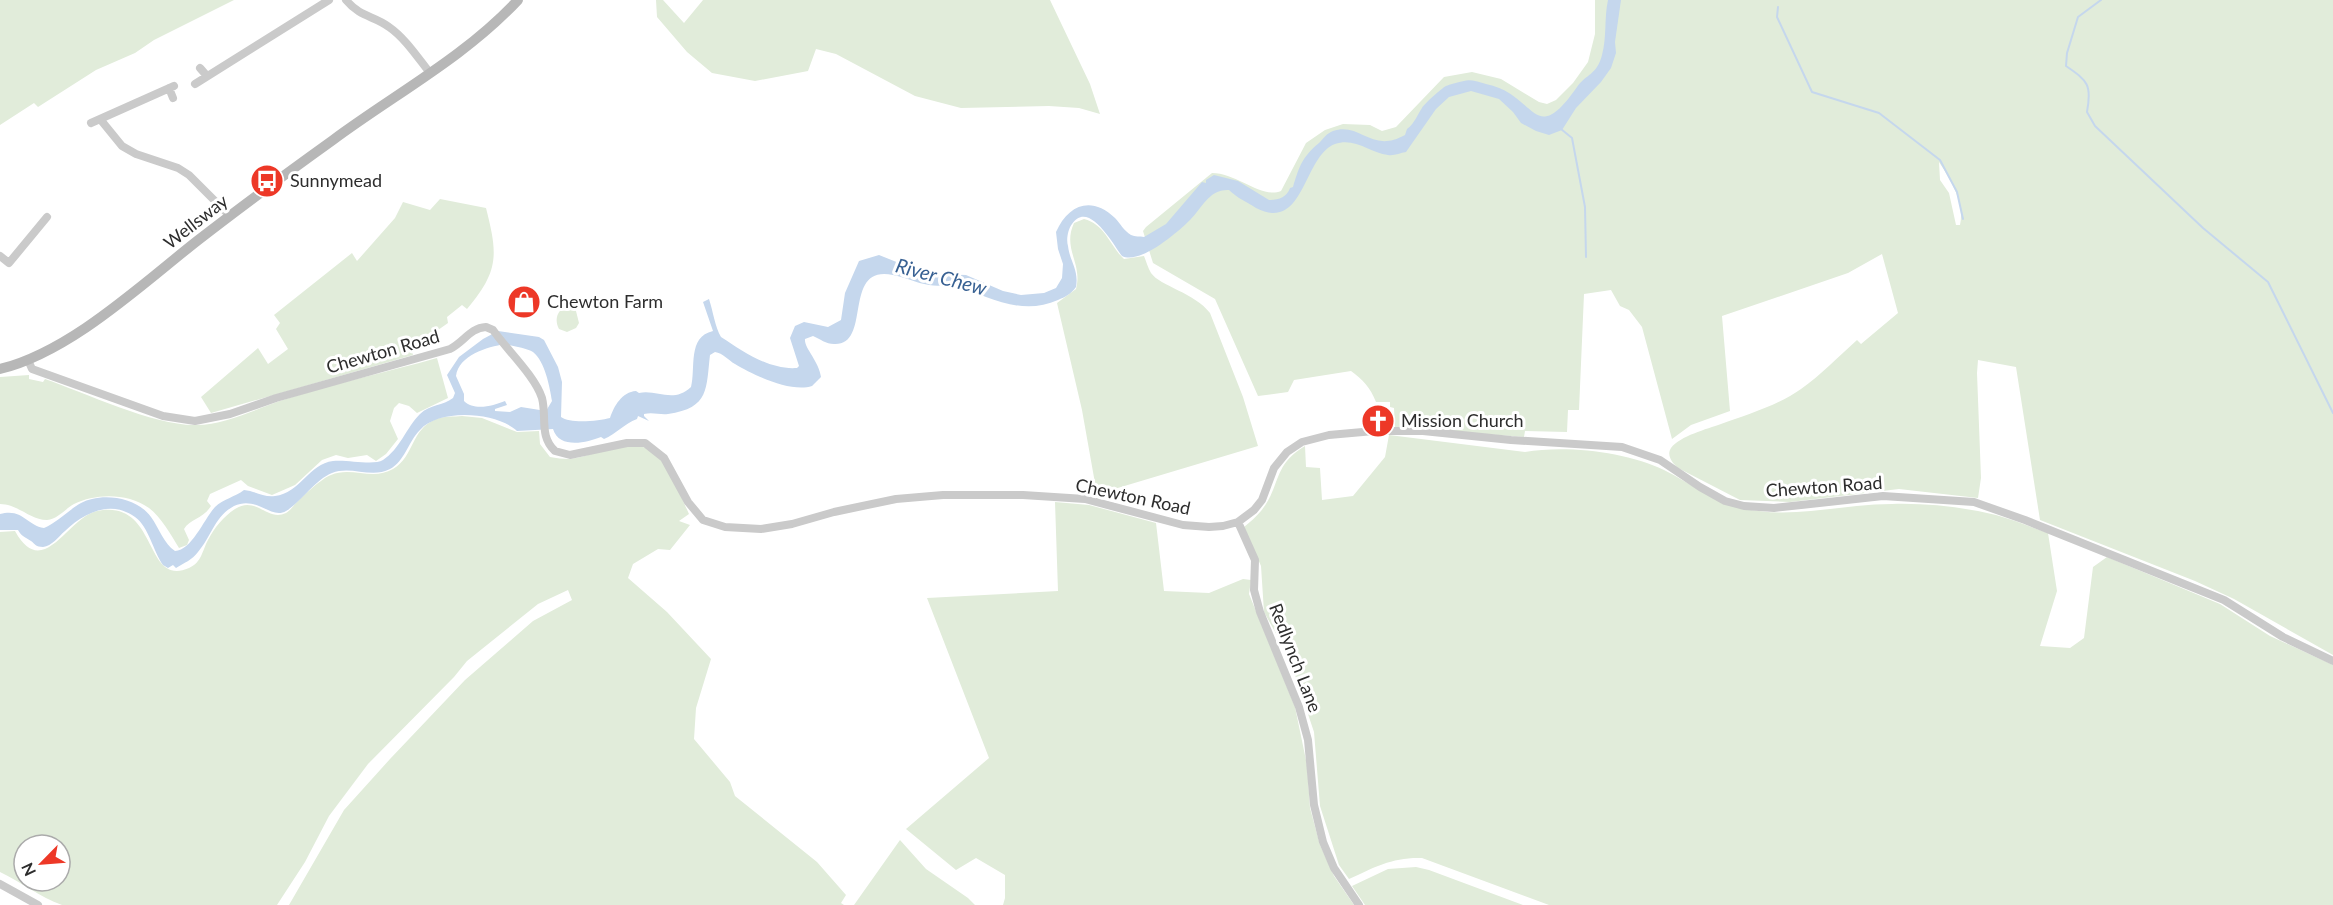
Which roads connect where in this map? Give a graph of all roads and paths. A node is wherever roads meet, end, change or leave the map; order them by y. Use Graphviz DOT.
graph roads {
  1 [pos="329,0"];
  2 [pos="346,0"];
  3 [pos="518,0"];
  4 [pos="200,68"];
  5 [pos="430,73"];
  6 [pos="207,76"];
  7 [pos="195,84"];
  8 [pos="173,98"];
  9 [pos="100,120"];
  10 [pos="91,123"];
  11 [pos="47,216"];
  12 [pos="230,216"];
  13 [pos="0,256"];
  14 [pos="28,360"];
  15 [pos="0,369"];
  16 [pos="1238,522"];
  17 [pos="2333,660"];
  18 [pos="0,884"];
  19 [pos="38,905"];
  20 [pos="1359,905"];
  1 -- 6 [label="street"];
  2 -- 5 [label="street"];
  3 -- 5 [label="main road, Wellsway"];
  4 -- 6 [label="street"];
  5 -- 12 [label="main road, Wellsway"];
  6 -- 7 [label="street"];
  8 -- 9 [label="street"];
  9 -- 10 [label="street"];
  9 -- 12 [label="street"];
  11 -- 13 [label="street"];
  12 -- 14 [label="main road, Wellsway"];
  14 -- 15 [label="main road, Wellsway"];
  14 -- 16 [label="street, Chewton Road"];
  16 -- 17 [label="street, Chewton Road"];
  16 -- 20 [label="street, Redlynch Lane"];
  18 -- 19 [label="street"];
}
